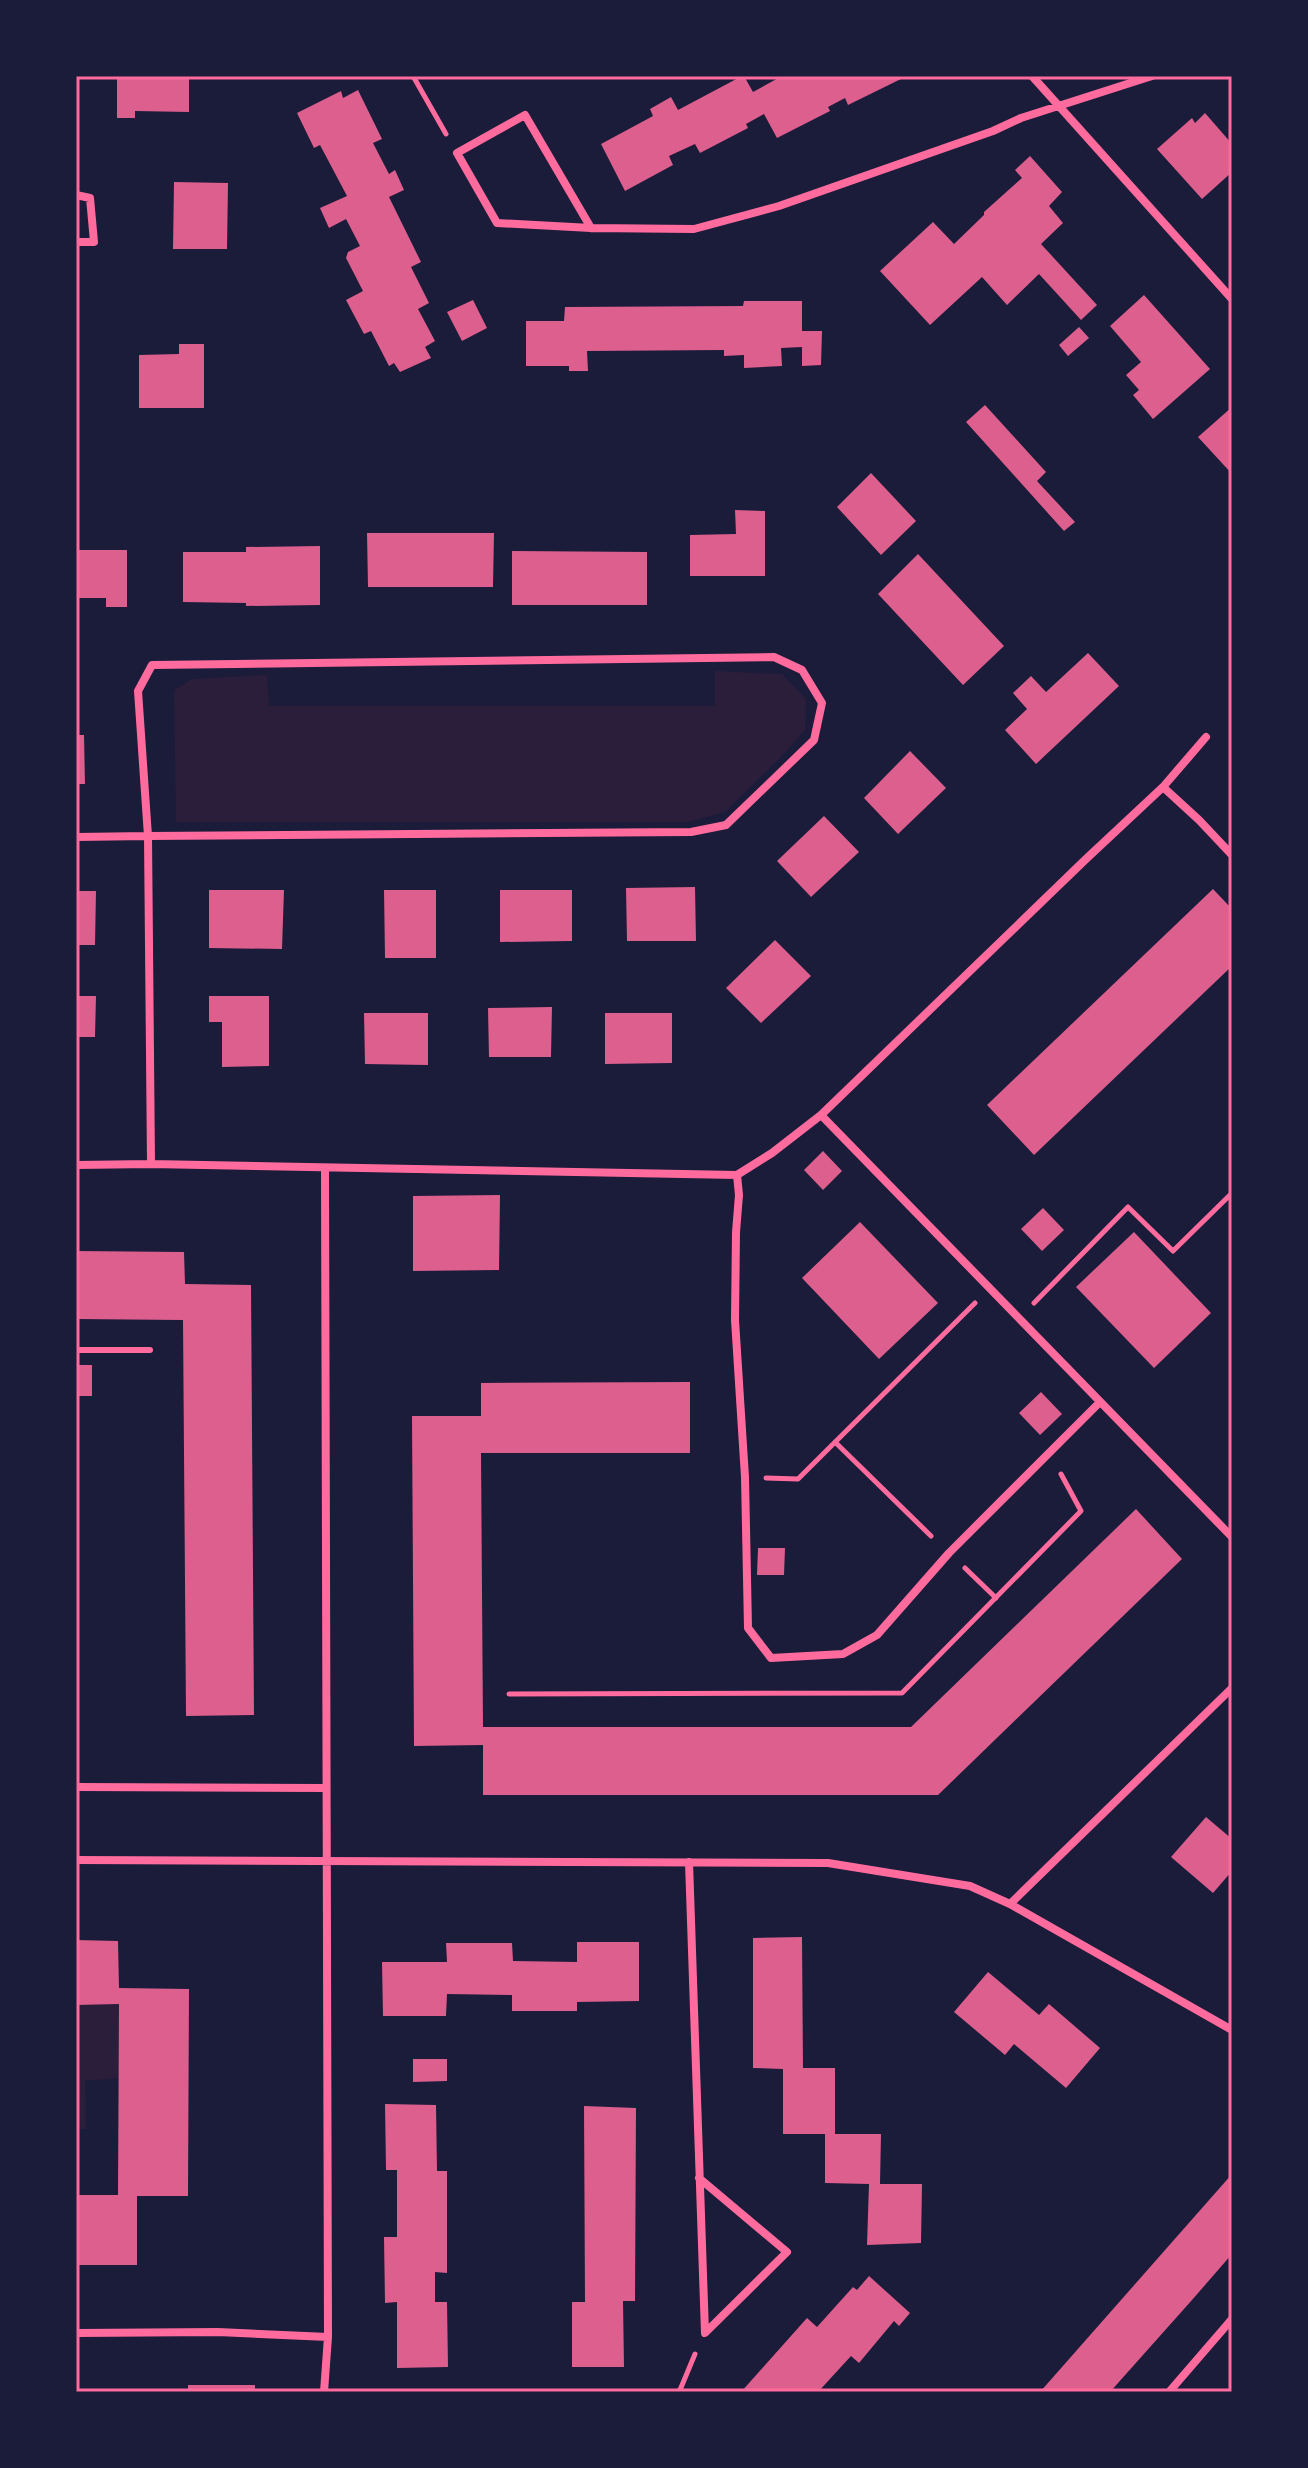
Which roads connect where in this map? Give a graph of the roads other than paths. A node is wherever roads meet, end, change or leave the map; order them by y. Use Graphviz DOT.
graph roads {
  1 [pos="1032,76"];
  2 [pos="1152,76"];
  3 [pos="1060,106"];
  4 [pos="76,195"];
  5 [pos="591,228"];
  6 [pos="76,242"];
  7 [pos="1232,299"];
  8 [pos="1206,737"];
  9 [pos="1163,787"];
  10 [pos="148,836"];
  11 [pos="76,837"];
  12 [pos="1232,855"];
  13 [pos="821,1115"];
  14 [pos="151,1164"];
  15 [pos="76,1165"];
  16 [pos="325,1169"];
  17 [pos="737,1175"];
  18 [pos="76,1350"];
  19 [pos="150,1350"];
  20 [pos="1099,1403"];
  21 [pos="1232,1537"];
  22 [pos="1232,1688"];
  23 [pos="76,1787"];
  24 [pos="326,1788"];
  25 [pos="76,1860"];
  26 [pos="326,1861"];
  27 [pos="689,1862"];
  28 [pos="1010,1904"];
  29 [pos="1232,2030"];
  30 [pos="699,2178"];
  31 [pos="1232,2319"];
  32 [pos="76,2333"];
  33 [pos="328,2337"];
  34 [pos="324,2392"];
  35 [pos="1169,2392"];
  1 -- 3 [label="street"];
  2 -- 3 [label="street"];
  3 -- 5 [label="street"];
  3 -- 7 [label="street"];
  4 -- 6 [label="street"];
  5 -- 5 [label="street"];
  8 -- 9 [label="street"];
  9 -- 12 [label="street"];
  9 -- 13 [label="street"];
  10 -- 10 [label="street"];
  10 -- 11 [label="street"];
  10 -- 14 [label="street"];
  13 -- 17 [label="street"];
  13 -- 20 [label="street"];
  14 -- 15 [label="street"];
  14 -- 16 [label="street"];
  16 -- 17 [label="street"];
  16 -- 24 [label="street"];
  17 -- 20 [label="street"];
  18 -- 19 [label="lane"];
  20 -- 21 [label="street"];
  22 -- 28 [label="street"];
  23 -- 24 [label="street"];
  24 -- 26 [label="street"];
  25 -- 26 [label="street"];
  26 -- 27 [label="street"];
  26 -- 33 [label="street"];
  27 -- 28 [label="street"];
  27 -- 30 [label="street"];
  28 -- 29 [label="street"];
  30 -- 30 [label="street"];
  31 -- 35 [label="street"];
  32 -- 33 [label="street"];
  33 -- 34 [label="street"];
}
